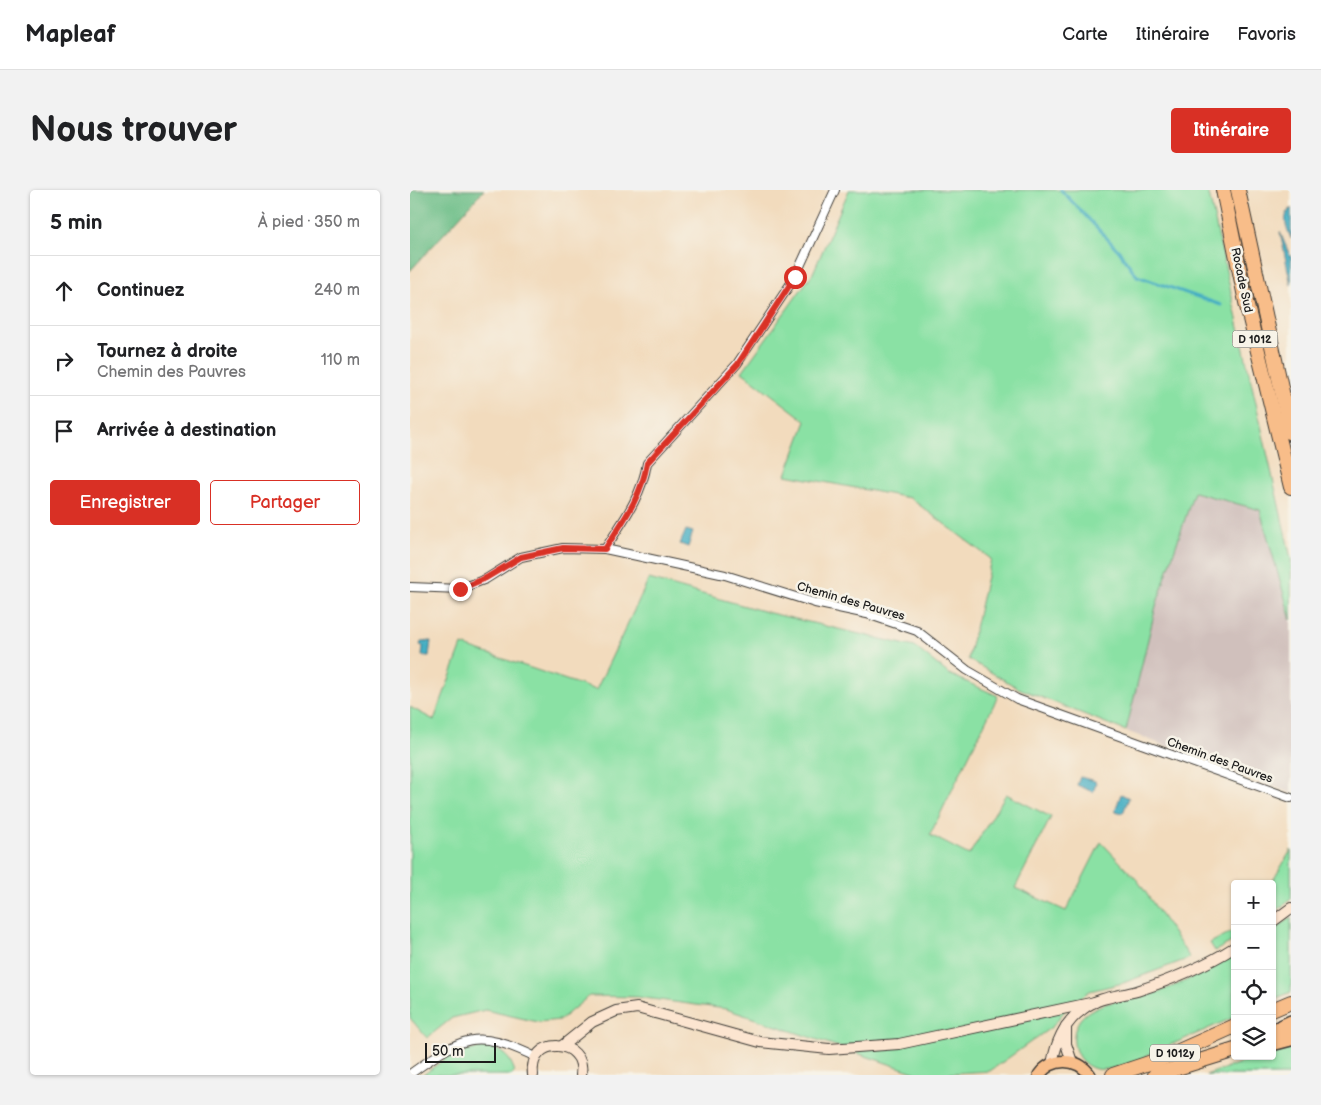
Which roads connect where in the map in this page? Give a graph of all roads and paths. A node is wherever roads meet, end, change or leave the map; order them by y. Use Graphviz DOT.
graph roads {
  1 [pos="835,190"];
  2 [pos="1223,190"];
  3 [pos="1238,190"];
  4 [pos="1291,433"];
  5 [pos="1291,486"];
  6 [pos="605,549"];
  7 [pos="410,586"];
  8 [pos="1291,798"];
  9 [pos="1291,908"];
  10 [pos="1276,919"];
  11 [pos="1231,950"];
  12 [pos="1095,1002"];
  13 [pos="1291,1002"];
  14 [pos="1276,1008"];
  15 [pos="1291,1021"];
  16 [pos="1066,1026"];
  17 [pos="585,1028"];
  18 [pos="1231,1028"];
  19 [pos="1276,1028"];
  20 [pos="1291,1029"];
  21 [pos="1276,1035"];
  22 [pos="1291,1040"];
  23 [pos="1276,1044"];
  24 [pos="1231,1045"];
  25 [pos="562,1046"];
  26 [pos="1231,1051"];
  27 [pos="574,1052"];
  28 [pos="536,1057"];
  29 [pos="1231,1057"];
  30 [pos="1072,1062"];
  31 [pos="1052,1064"];
  32 [pos="410,1074"];
  33 [pos="533,1075"];
  34 [pos="581,1075"];
  35 [pos="1039,1075"];
  36 [pos="1090,1075"];
  37 [pos="1112,1075"];
  38 [pos="1154,1075"];
  1 -- 6 [label="street"];
  2 -- 5 [label="highway, Rocade Sud / D 1012"];
  3 -- 4 [label="highway, Rocade Sud / D 1012"];
  6 -- 7 [label="street, Chemin des Pauvres"];
  6 -- 8 [label="street, Chemin des Pauvres"];
  9 -- 10 [label="street"];
  11 -- 12 [label="street"];
  12 -- 16 [label="street"];
  12 -- 17 [label="street"];
  13 -- 14 [label="highway"];
  15 -- 19 [label="main road"];
  16 -- 30 [label="street"];
  16 -- 31 [label="street"];
  17 -- 25 [label="street"];
  17 -- 27 [label="street"];
  18 -- 37 [label="highway, D 1012y"];
  20 -- 21 [label="highway"];
  22 -- 23 [label="main road"];
  24 -- 37 [label="main road"];
  25 -- 27 [label="street"];
  25 -- 28 [label="street"];
  26 -- 38 [label="highway"];
  27 -- 34 [label="street"];
  28 -- 32 [label="street"];
  28 -- 33 [label="street"];
  29 -- 38 [label="main road"];
  30 -- 31 [label="main road"];
  30 -- 36 [label="main road"];
  31 -- 35 [label="main road"];
}
